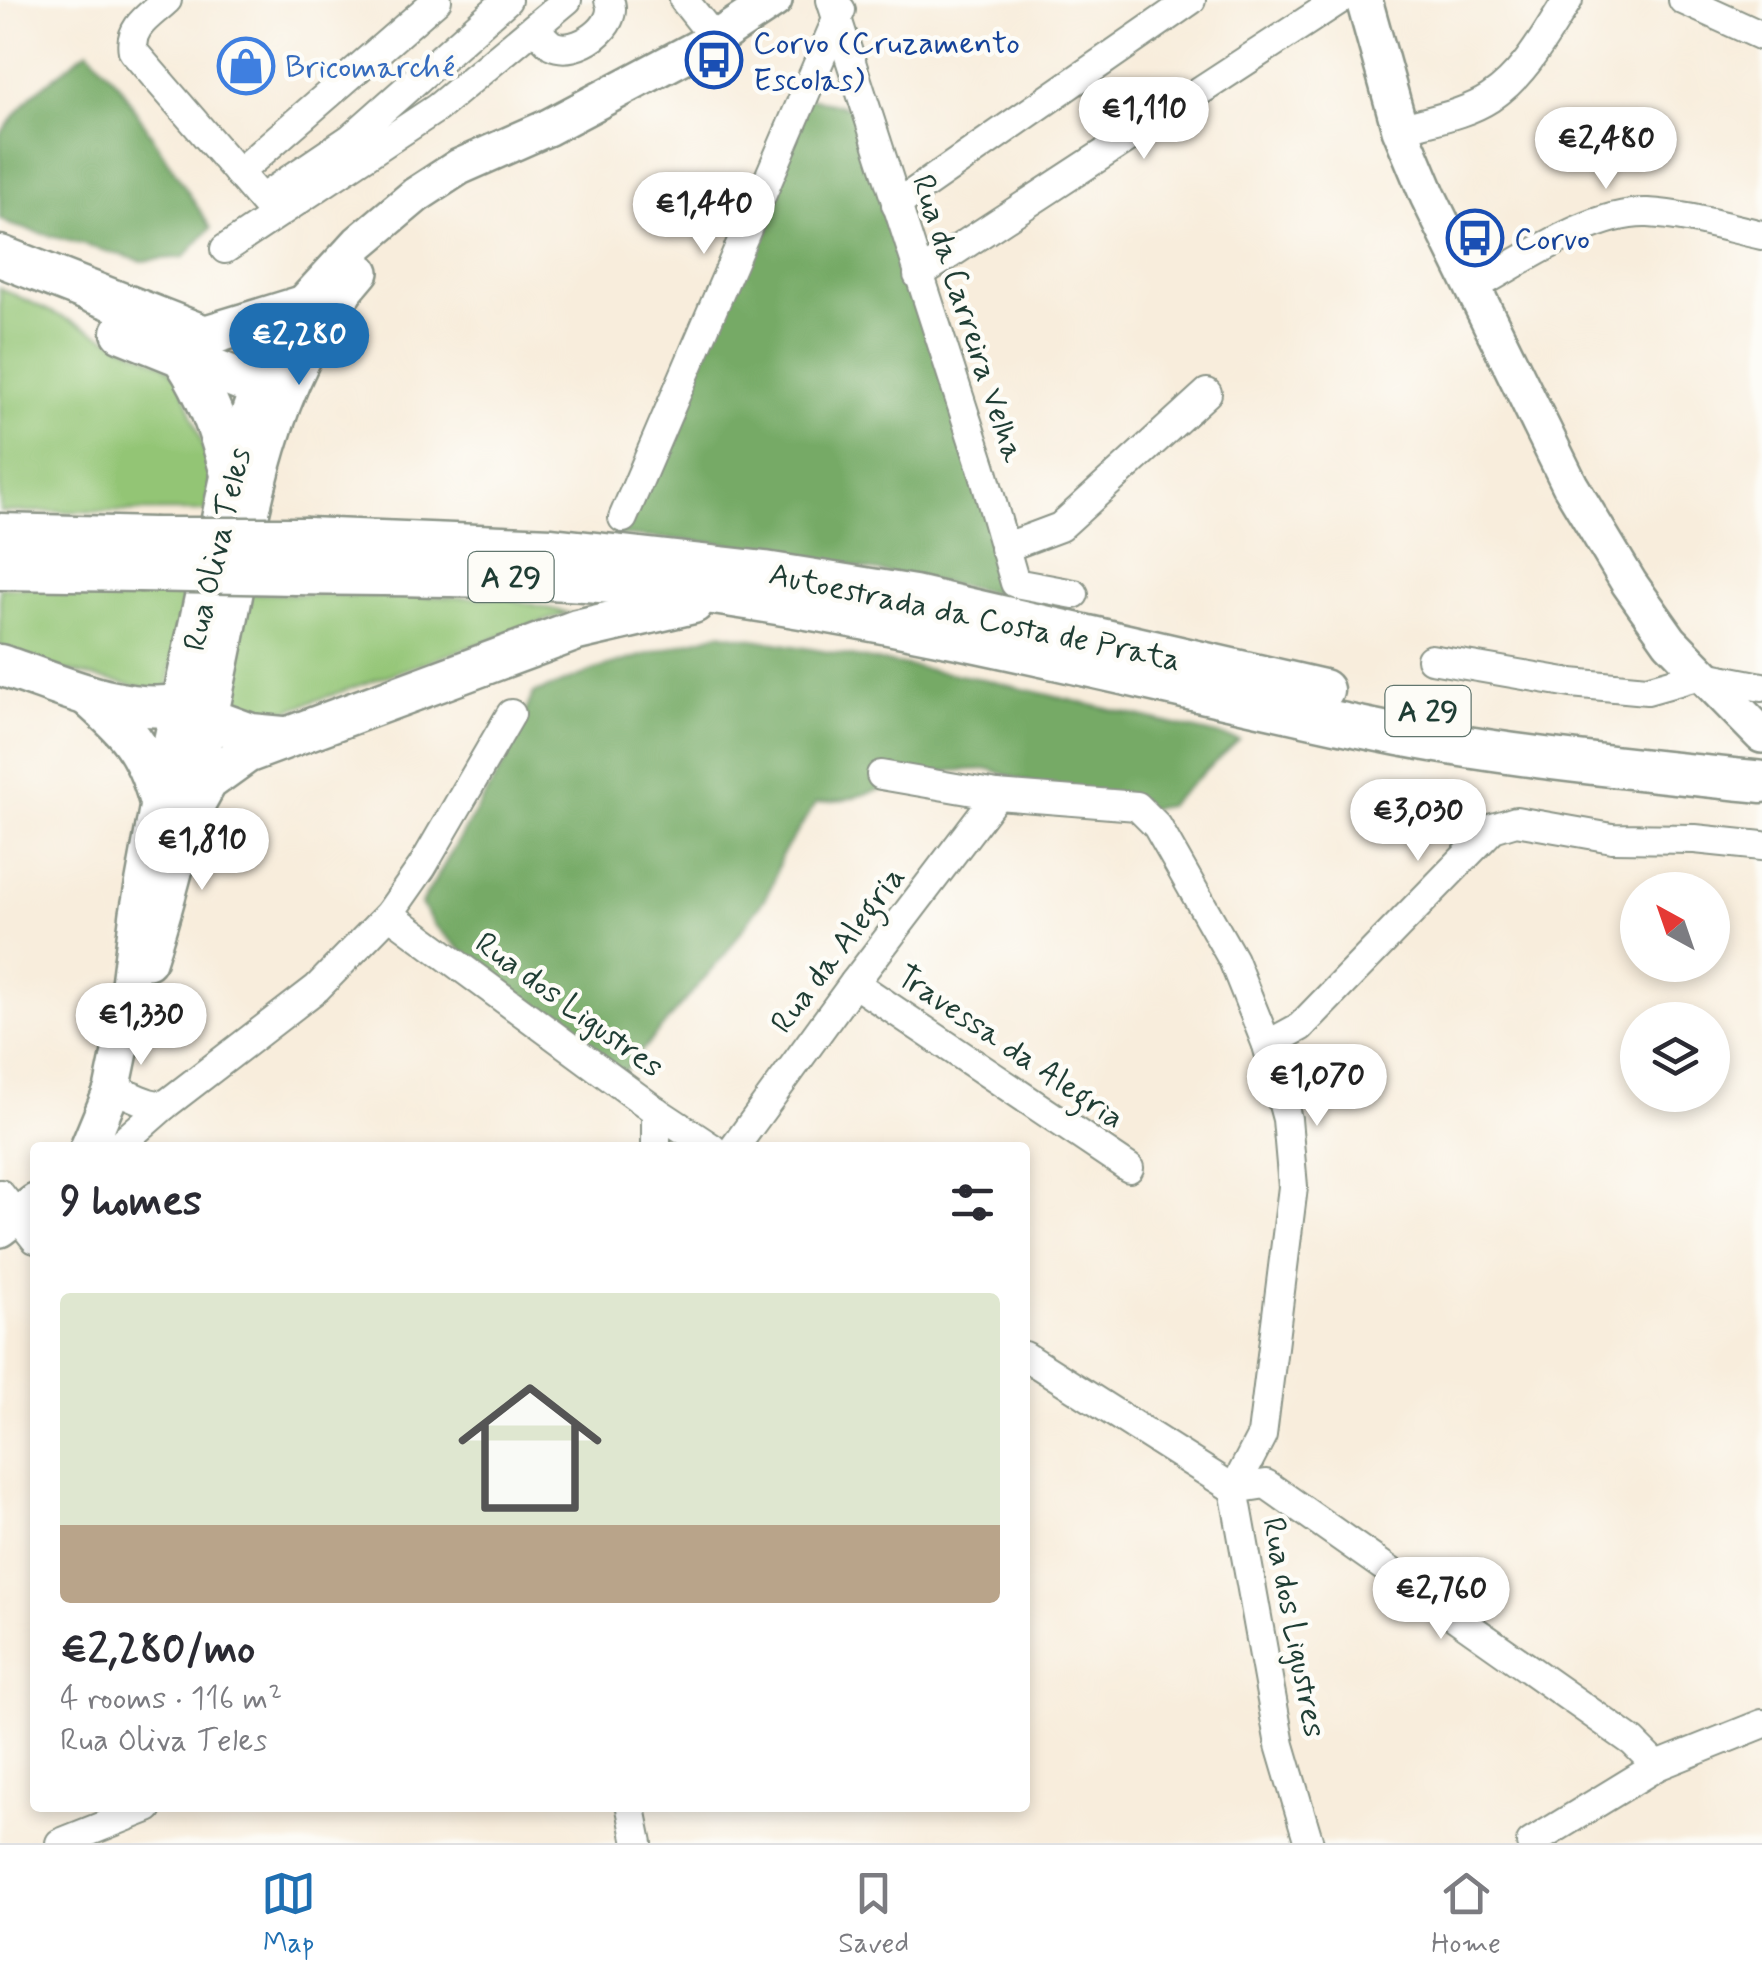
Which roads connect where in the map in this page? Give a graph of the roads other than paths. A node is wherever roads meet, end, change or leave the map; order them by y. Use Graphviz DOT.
graph roads {
  1 [pos="167,0"];
  2 [pos="435,0"];
  3 [pos="507,0"];
  4 [pos="567,0"];
  5 [pos="609,0"];
  6 [pos="684,0"];
  7 [pos="774,0"];
  8 [pos="1191,0"];
  9 [pos="1340,0"];
  10 [pos="1364,0"];
  11 [pos="1568,0"];
  12 [pos="1688,1"];
  13 [pos="838,6"];
  14 [pos="535,28"];
  15 [pos="468,34"];
  16 [pos="1762,36"];
  17 [pos="714,39"];
  18 [pos="493,64"];
  19 [pos="547,128"];
  20 [pos="1400,129"];
  21 [pos="238,173"];
  22 [pos="896,205"];
  23 [pos="268,207"];
  24 [pos="1762,235"];
  25 [pos="224,248"];
  26 [pos="0,256"];
  27 [pos="918,275"];
  28 [pos="0,278"];
  29 [pos="1472,288"];
  30 [pos="300,306"];
  31 [pos="195,347"];
  32 [pos="299,366"];
  33 [pos="260,381"];
  34 [pos="1207,392"];
  35 [pos="275,421"];
  36 [pos="230,470"];
  37 [pos="623,518"];
  38 [pos="0,534"];
  39 [pos="1004,548"];
  40 [pos="146,554"];
  41 [pos="302,556"];
  42 [pos="0,569"];
  43 [pos="1074,594"];
  44 [pos="724,596"];
  45 [pos="208,654"];
  46 [pos="1431,660"];
  47 [pos="0,665"];
  48 [pos="1710,685"];
  49 [pos="1762,687"];
  50 [pos="84,692"];
  51 [pos="196,706"];
  52 [pos="511,714"];
  53 [pos="1762,735"];
  54 [pos="288,737"];
  55 [pos="1762,755"];
  56 [pos="881,775"];
  57 [pos="1762,782"];
  58 [pos="998,795"];
  59 [pos="175,803"];
  60 [pos="1762,846"];
  61 [pos="389,914"];
  62 [pos="854,982"];
  63 [pos="1266,1046"];
  64 [pos="110,1098"];
  65 [pos="656,1111"];
  66 [pos="159,1112"];
  67 [pos="91,1142"];
  68 [pos="123,1142"];
  69 [pos="656,1142"];
  70 [pos="703,1142"];
  71 [pos="738,1142"];
  72 [pos="1129,1168"];
  73 [pos="1030,1359"];
  74 [pos="1234,1489"];
  75 [pos="1762,1724"];
  76 [pos="1656,1766"];
  77 [pos="138,1812"];
  78 [pos="632,1812"];
  79 [pos="60,1843"];
  80 [pos="638,1843"];
  81 [pos="1309,1843"];
  82 [pos="1531,1843"];
  1 -- 21 [label="street"];
  2 -- 15 [label="street"];
  2 -- 21 [label="street"];
  3 -- 15 [label="street"];
  4 -- 14 [label="street"];
  5 -- 14 [label="street"];
  6 -- 17 [label="street"];
  7 -- 17 [label="main road, Rua Oliva Teles"];
  8 -- 22 [label="street"];
  9 -- 27 [label="street"];
  10 -- 20 [label="main road"];
  11 -- 20 [label="street"];
  12 -- 16 [label="street"];
  13 -- 22 [label="street, Rua da Carreira Velha"];
  13 -- 37 [label="street"];
  14 -- 18 [label="street"];
  15 -- 18 [label="street"];
  15 -- 23 [label="street"];
  17 -- 19 [label="main road, Rua Oliva Teles"];
  18 -- 23 [label="street"];
  19 -- 30 [label="main road, Rua Oliva Teles"];
  19 -- 32 [label="main road, Rua Oliva Teles"];
  20 -- 29 [label="main road"];
  21 -- 23 [label="street"];
  22 -- 27 [label="street, Rua da Carreira Velha"];
  23 -- 25 [label="street"];
  24 -- 29 [label="street"];
  26 -- 31 [label="highway"];
  27 -- 39 [label="street, Rua da Carreira Velha"];
  28 -- 31 [label="highway"];
  29 -- 48 [label="main road"];
  30 -- 31 [label="highway"];
  30 -- 33 [label="main road, Rua Oliva Teles"];
  31 -- 33 [label="highway"];
  31 -- 36 [label="highway"];
  32 -- 33 [label="main road"];
  32 -- 35 [label="main road, Rua Oliva Teles"];
  33 -- 35 [label="main road"];
  33 -- 36 [label="main road, Rua Oliva Teles"];
  34 -- 39 [label="street"];
  35 -- 45 [label="main road, Rua Oliva Teles"];
  36 -- 45 [label="main road, Rua Oliva Teles"];
  38 -- 40 [label="highway, Autoestrada da Costa de Prata / A 29"];
  39 -- 43 [label="street, Rua da Carreira Velha"];
  40 -- 41 [label="highway, Autoestrada da Costa de Prata / A 29, bridge"];
  40 -- 42 [label="highway, Autoestrada da Costa de Prata / A 29"];
  41 -- 44 [label="highway, Autoestrada da Costa de Prata / A 29"];
  41 -- 55 [label="highway, Autoestrada da Costa de Prata / A 29"];
  44 -- 54 [label="highway"];
  44 -- 57 [label="highway, Autoestrada da Costa de Prata / A 29"];
  45 -- 51 [label="main road, Rua Oliva Teles"];
  46 -- 48 [label="street"];
  47 -- 50 [label="highway"];
  48 -- 49 [label="street"];
  48 -- 53 [label="main road"];
  50 -- 51 [label="highway"];
  50 -- 59 [label="highway"];
  51 -- 54 [label="highway"];
  51 -- 59 [label="main road, Rua Oliva Teles"];
  52 -- 61 [label="street"];
  54 -- 59 [label="highway"];
  56 -- 58 [label="street"];
  58 -- 62 [label="street, Rua da Alegria"];
  58 -- 63 [label="street"];
  59 -- 64 [label="main road, Rua Oliva Teles"];
  60 -- 63 [label="street"];
  61 -- 65 [label="street, Rua dos Ligustres"];
  61 -- 66 [label="street"];
  62 -- 71 [label="street, Rua da Alegria"];
  62 -- 72 [label="street, Travessa da Alegria"];
  63 -- 74 [label="street"];
  64 -- 66 [label="street"];
  64 -- 67 [label="main road, Rua Oliva Teles"];
  65 -- 69 [label="street"];
  65 -- 70 [label="street, Rua dos Ligustres"];
  66 -- 68 [label="street"];
  73 -- 74 [label="street, Rua dos Ligustres"];
  74 -- 76 [label="street"];
  74 -- 81 [label="street, Rua dos Ligustres"];
  75 -- 76 [label="street"];
  76 -- 82 [label="street"];
  77 -- 79 [label="street"];
  78 -- 80 [label="street"];
}
